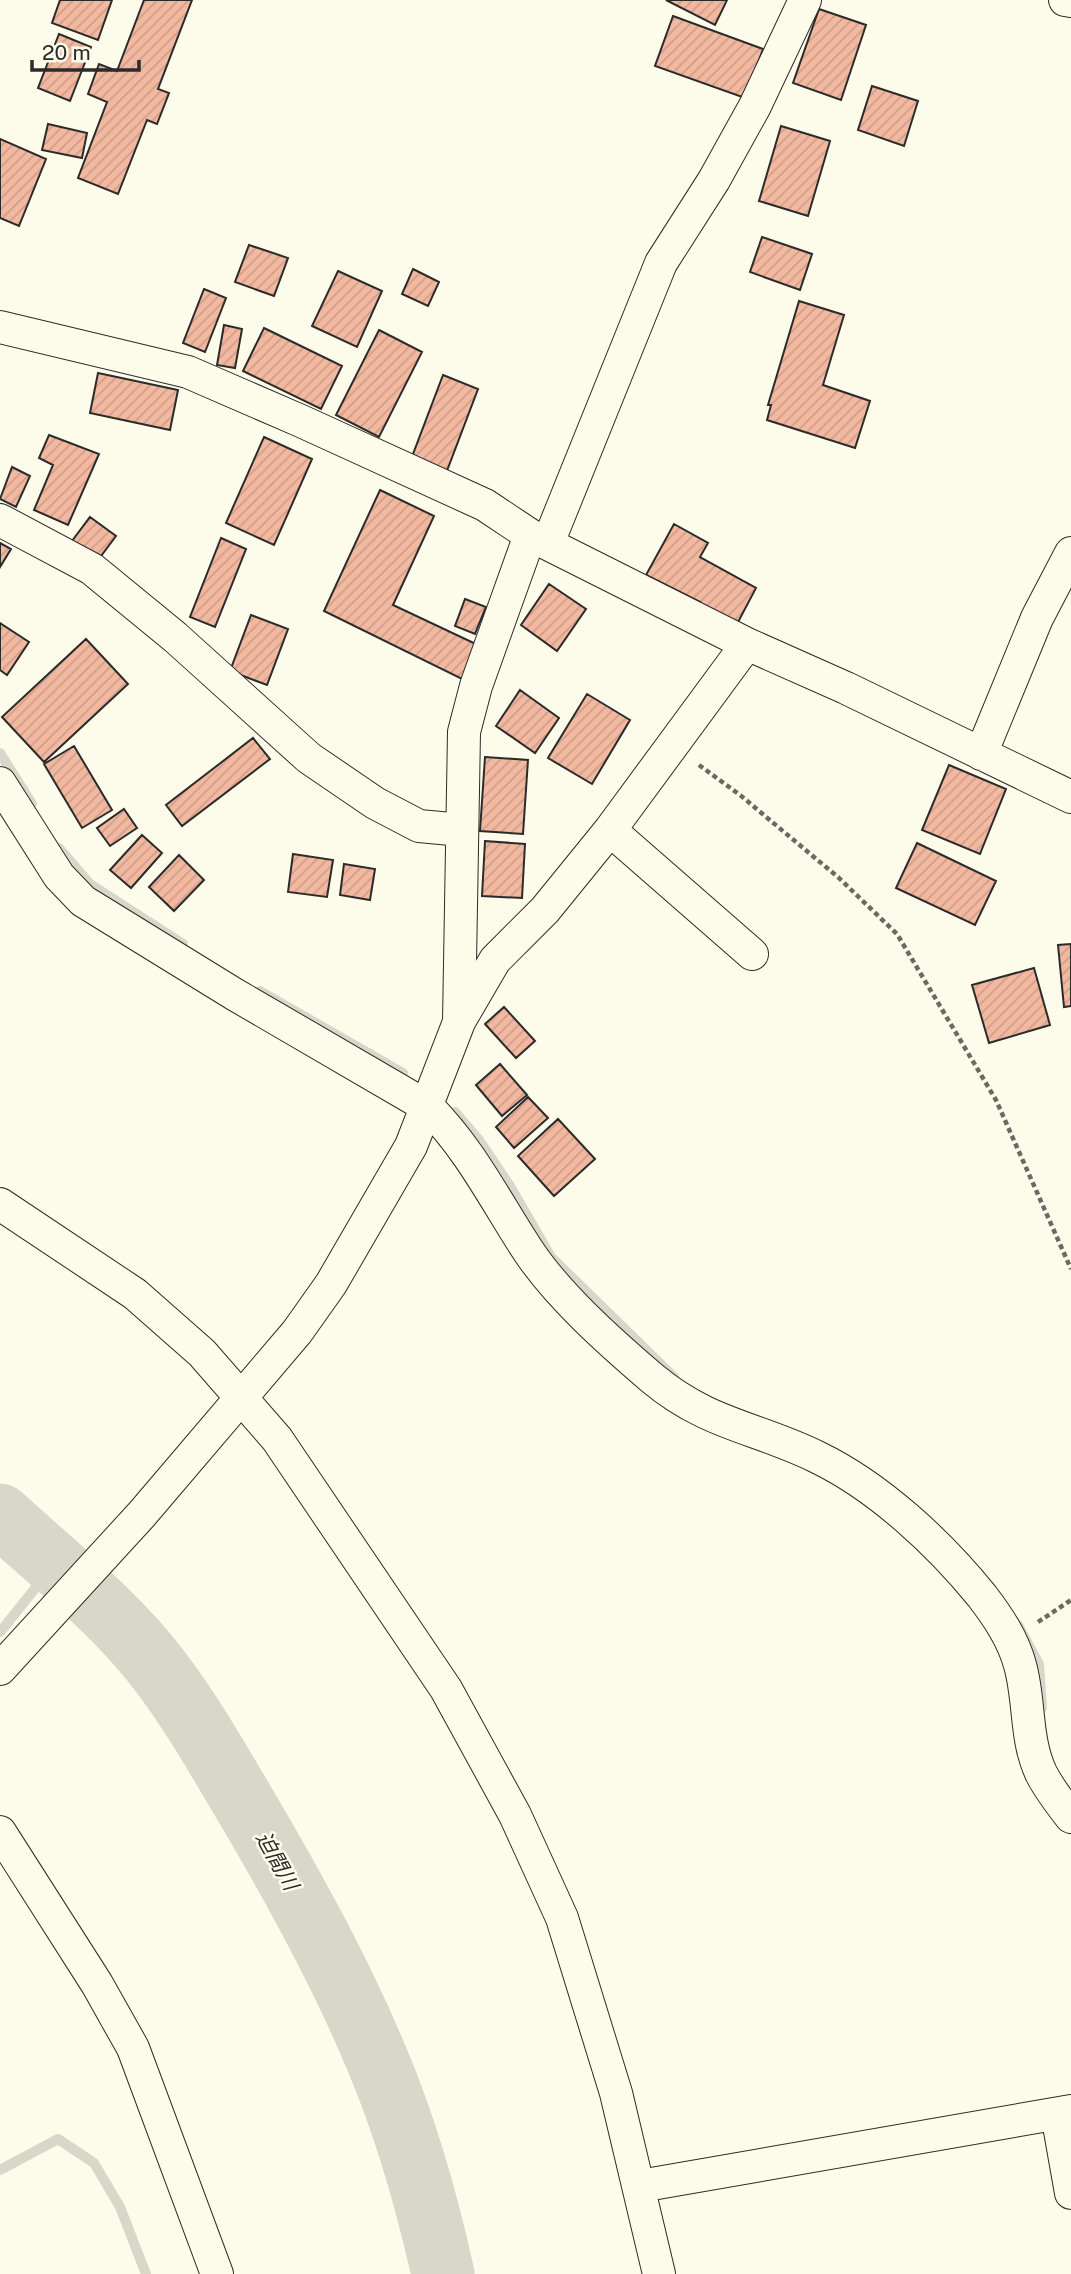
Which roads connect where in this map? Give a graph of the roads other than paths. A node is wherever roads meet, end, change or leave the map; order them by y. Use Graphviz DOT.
graph roads {
  1 [pos="805,0"];
  2 [pos="1065,0"];
  3 [pos="1071,1"];
  4 [pos="0,327"];
  5 [pos="0,520"];
  6 [pos="539,539"];
  7 [pos="1071,553"];
  8 [pos="747,644"];
  9 [pos="981,754"];
  10 [pos="0,783"];
  11 [pos="1071,797"];
  12 [pos="462,830"];
  13 [pos="610,830"];
  14 [pos="752,954"];
  15 [pos="459,1022"];
  16 [pos="428,1107"];
  17 [pos="0,1205"];
  18 [pos="240,1397"];
  19 [pos="0,1669"];
  20 [pos="1071,1817"];
  21 [pos="0,1832"];
  22 [pos="1064,2113"];
  23 [pos="640,2186"];
  24 [pos="1071,2193"];
  25 [pos="217,2274"];
  26 [pos="659,2274"];
  1 -- 6 [label="street"];
  2 -- 3 [label="street"];
  4 -- 6 [label="street"];
  5 -- 12 [label="street"];
  6 -- 8 [label="street"];
  6 -- 12 [label="street"];
  7 -- 9 [label="street"];
  8 -- 9 [label="street"];
  8 -- 13 [label="street"];
  9 -- 11 [label="street"];
  10 -- 16 [label="street"];
  12 -- 15 [label="street"];
  13 -- 14 [label="street"];
  13 -- 15 [label="street"];
  15 -- 16 [label="street"];
  16 -- 18 [label="street"];
  16 -- 20 [label="street"];
  17 -- 18 [label="street"];
  18 -- 19 [label="street"];
  18 -- 23 [label="street"];
  21 -- 25 [label="street"];
  22 -- 23 [label="street"];
  22 -- 24 [label="street"];
  23 -- 26 [label="street"];
}
